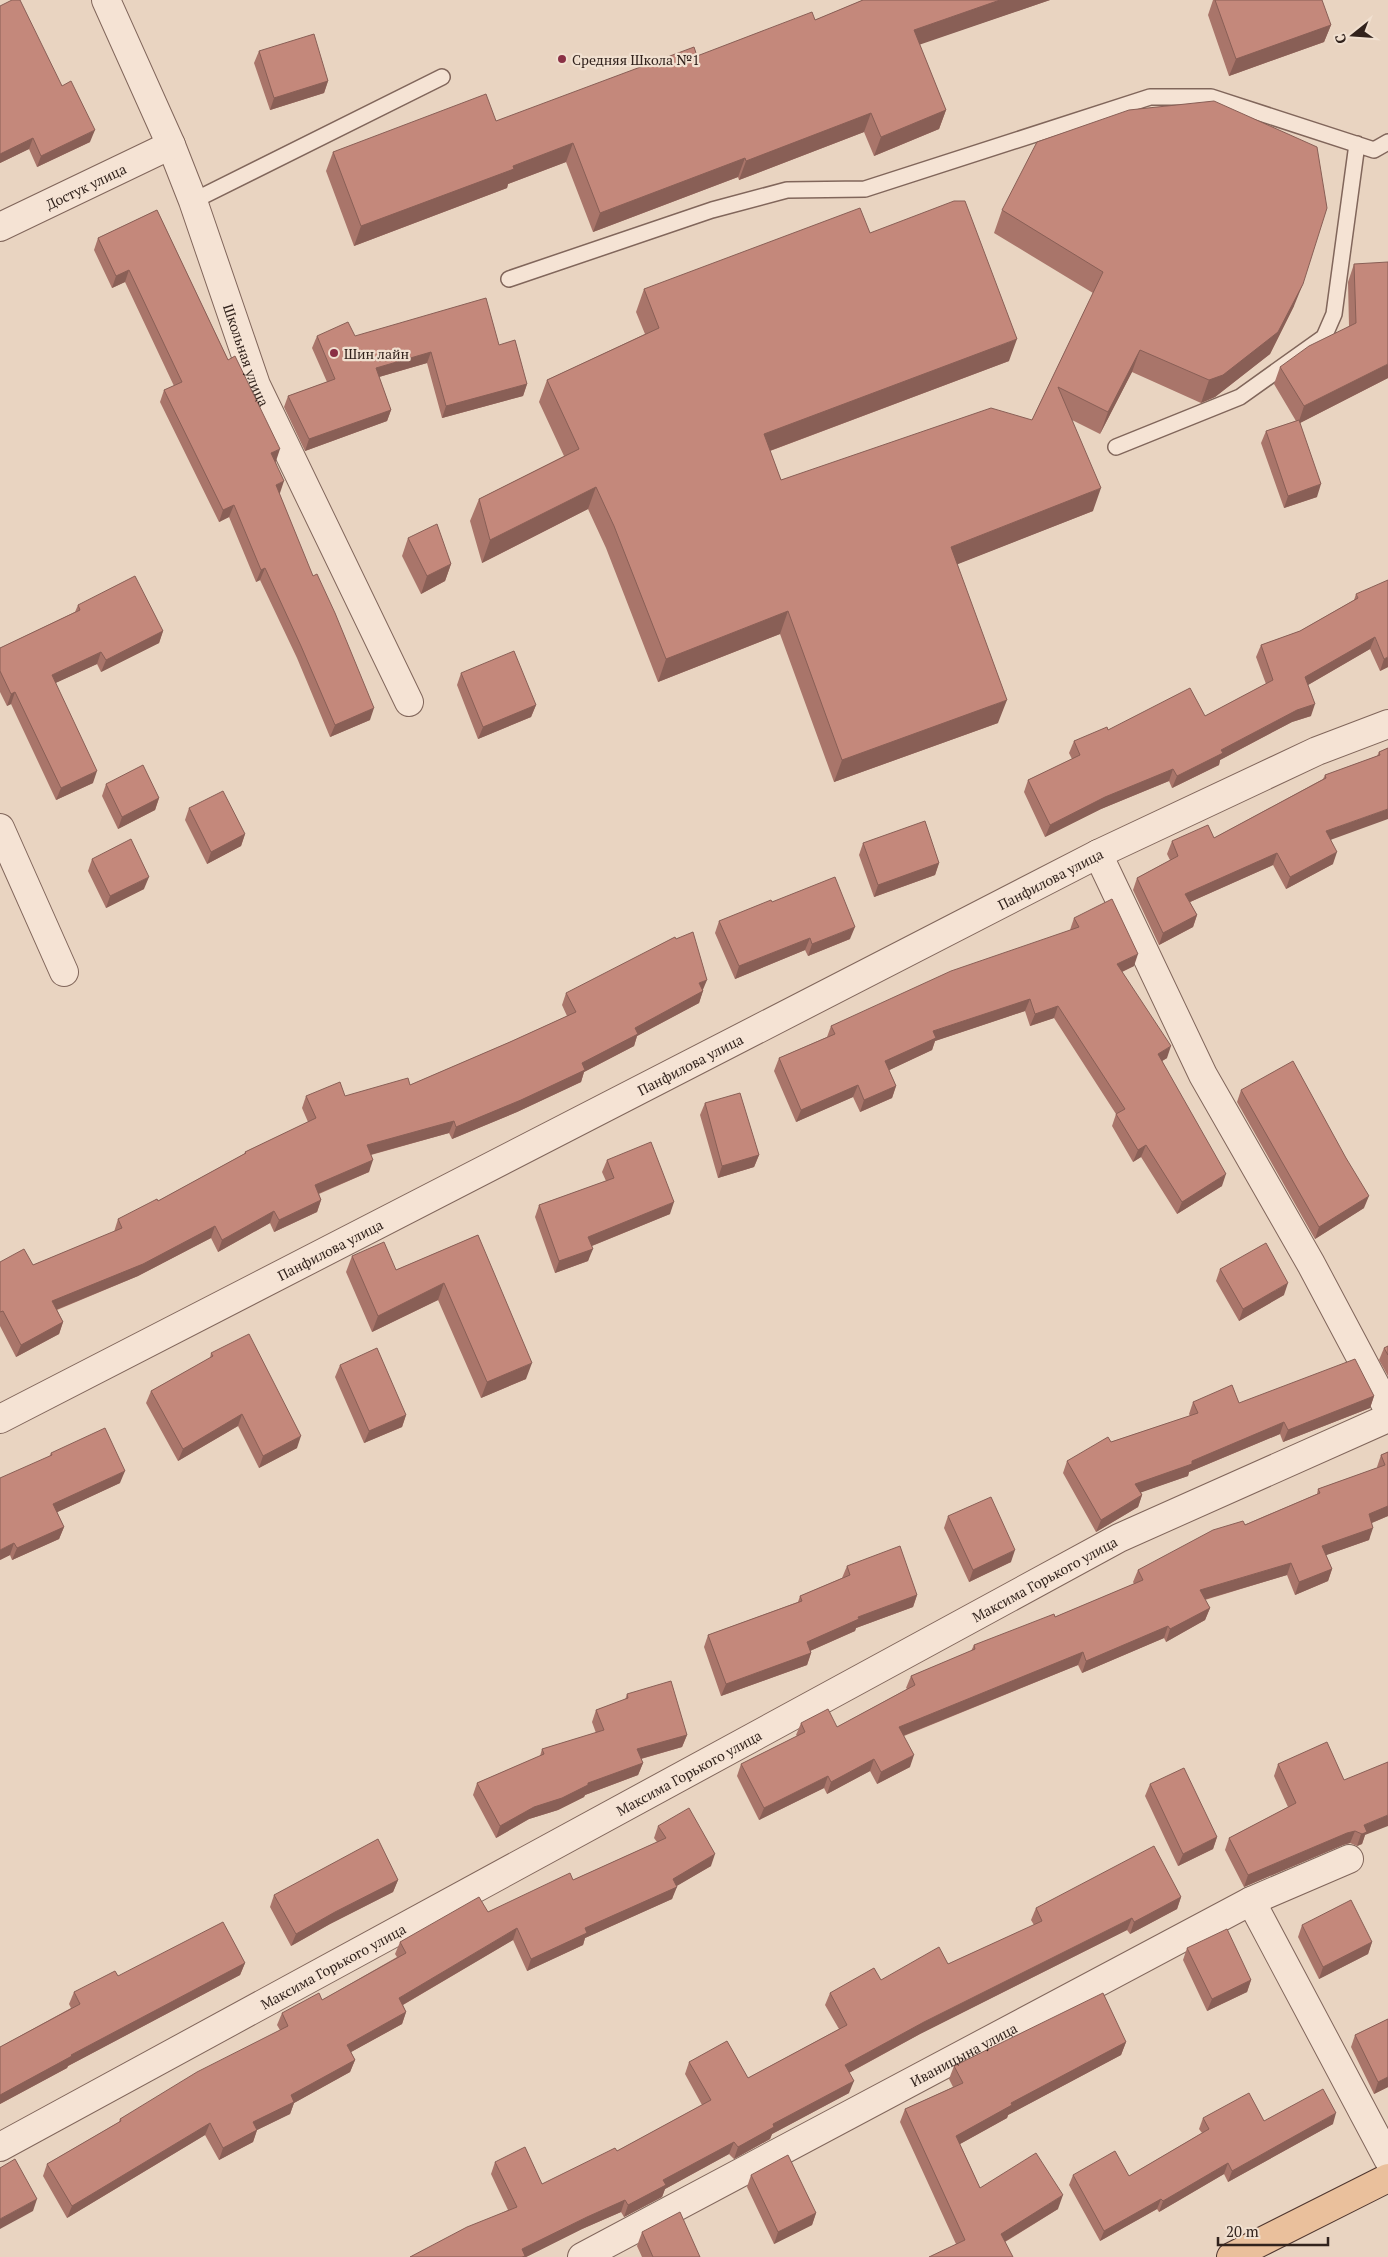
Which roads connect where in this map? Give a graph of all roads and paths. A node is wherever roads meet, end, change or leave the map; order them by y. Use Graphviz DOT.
graph roads {
  1 [pos="106,0"];
  2 [pos="442,77"];
  3 [pos="1388,142"];
  4 [pos="1357,144"];
  5 [pos="172,145"];
  6 [pos="193,201"];
  7 [pos="0,227"];
  8 [pos="509,279"];
  9 [pos="1116,447"];
  10 [pos="409,702"];
  11 [pos="1388,724"];
  12 [pos="0,828"];
  13 [pos="1098,854"];
  14 [pos="64,972"];
  15 [pos="1388,1409"];
  16 [pos="1388,1418"];
  17 [pos="0,1419"];
  18 [pos="1348,1860"];
  19 [pos="1251,1901"];
  20 [pos="0,2147"];
  21 [pos="1388,2160"];
  22 [pos="1388,2178"];
  23 [pos="582,2257"];
  24 [pos="1231,2257"];
  1 -- 5 [label="street, Школьная улица"];
  2 -- 6 [label="lane"];
  3 -- 4 [label="lane"];
  4 -- 8 [label="lane"];
  4 -- 9 [label="lane"];
  5 -- 6 [label="street, Школьная улица"];
  5 -- 7 [label="street, Достук улица"];
  6 -- 10 [label="street, Школьная улица"];
  11 -- 13 [label="street, Панфилова улица"];
  12 -- 14 [label="street"];
  13 -- 15 [label="street"];
  13 -- 17 [label="street, Панфилова улица"];
  16 -- 20 [label="street, Максима Горького улица"];
  18 -- 19 [label="street, Иваницына улица"];
  19 -- 21 [label="street"];
  19 -- 23 [label="street, Иваницына улица"];
  22 -- 24 [label="main road"];
}
